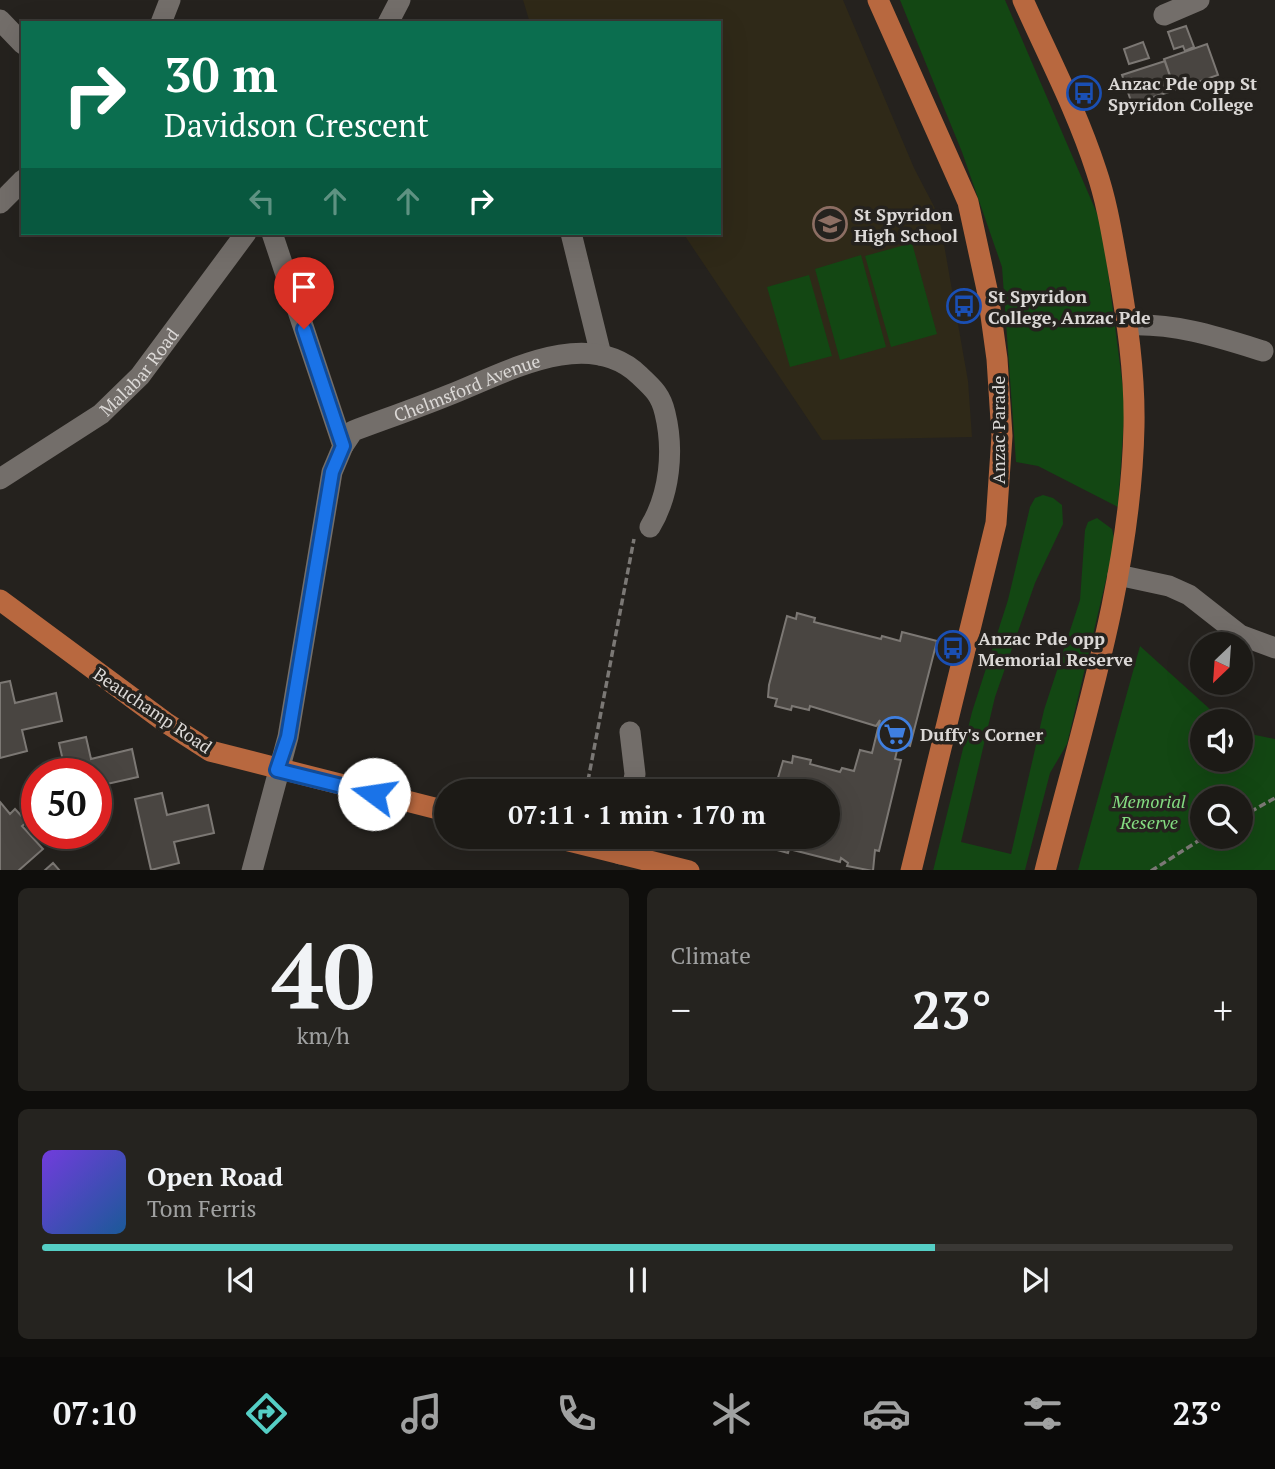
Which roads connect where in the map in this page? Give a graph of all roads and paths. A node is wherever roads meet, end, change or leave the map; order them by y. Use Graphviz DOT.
graph roads {
  1 [pos="170,0"];
  2 [pos="400,0"];
  3 [pos="878,0"];
  4 [pos="1023,0"];
  5 [pos="1199,0"];
  6 [pos="1164,15"];
  7 [pos="0,20"];
  8 [pos="162,21"];
  9 [pos="389,21"];
  10 [pos="21,42"];
  11 [pos="21,182"];
  12 [pos="0,203"];
  13 [pos="245,235"];
  14 [pos="273,235"];
  15 [pos="571,235"];
  16 [pos="1128,325"];
  17 [pos="1263,351"];
  18 [pos="601,355"];
  19 [pos="343,446"];
  20 [pos="0,479"];
  21 [pos="650,527"];
  22 [pos="1118,575"];
  23 [pos="0,600"];
  24 [pos="1275,648"];
  25 [pos="630,732"];
  26 [pos="277,770"];
  27 [pos="588,779"];
  28 [pos="634,779"];
  29 [pos="1275,798"];
  30 [pos="434,808"];
  31 [pos="1253,810"];
  32 [pos="1190,846"];
  33 [pos="632,849"];
  34 [pos="252,870"];
  35 [pos="689,870"];
  36 [pos="911,870"];
  37 [pos="1045,870"];
  38 [pos="1151,870"];
  1 -- 8 [label="street"];
  2 -- 9 [label="street"];
  3 -- 36 [label="main road, Anzac Parade"];
  4 -- 16 [label="main road"];
  5 -- 6 [label="street"];
  7 -- 10 [label="street"];
  11 -- 12 [label="street"];
  13 -- 20 [label="street, Malabar Road"];
  14 -- 19 [label="street"];
  15 -- 18 [label="street"];
  16 -- 17 [label="street"];
  16 -- 22 [label="main road"];
  18 -- 19 [label="street, Chelmsford Avenue"];
  18 -- 21 [label="street, Chelmsford Avenue"];
  19 -- 26 [label="street"];
  21 -- 27 [label="path"];
  22 -- 24 [label="street"];
  22 -- 37 [label="main road"];
  23 -- 26 [label="main road, Beauchamp Road"];
  25 -- 28 [label="street"];
  26 -- 30 [label="main road, Beauchamp Road"];
  26 -- 34 [label="street"];
  29 -- 31 [label="path"];
  32 -- 38 [label="path"];
  33 -- 35 [label="main road"];
}
